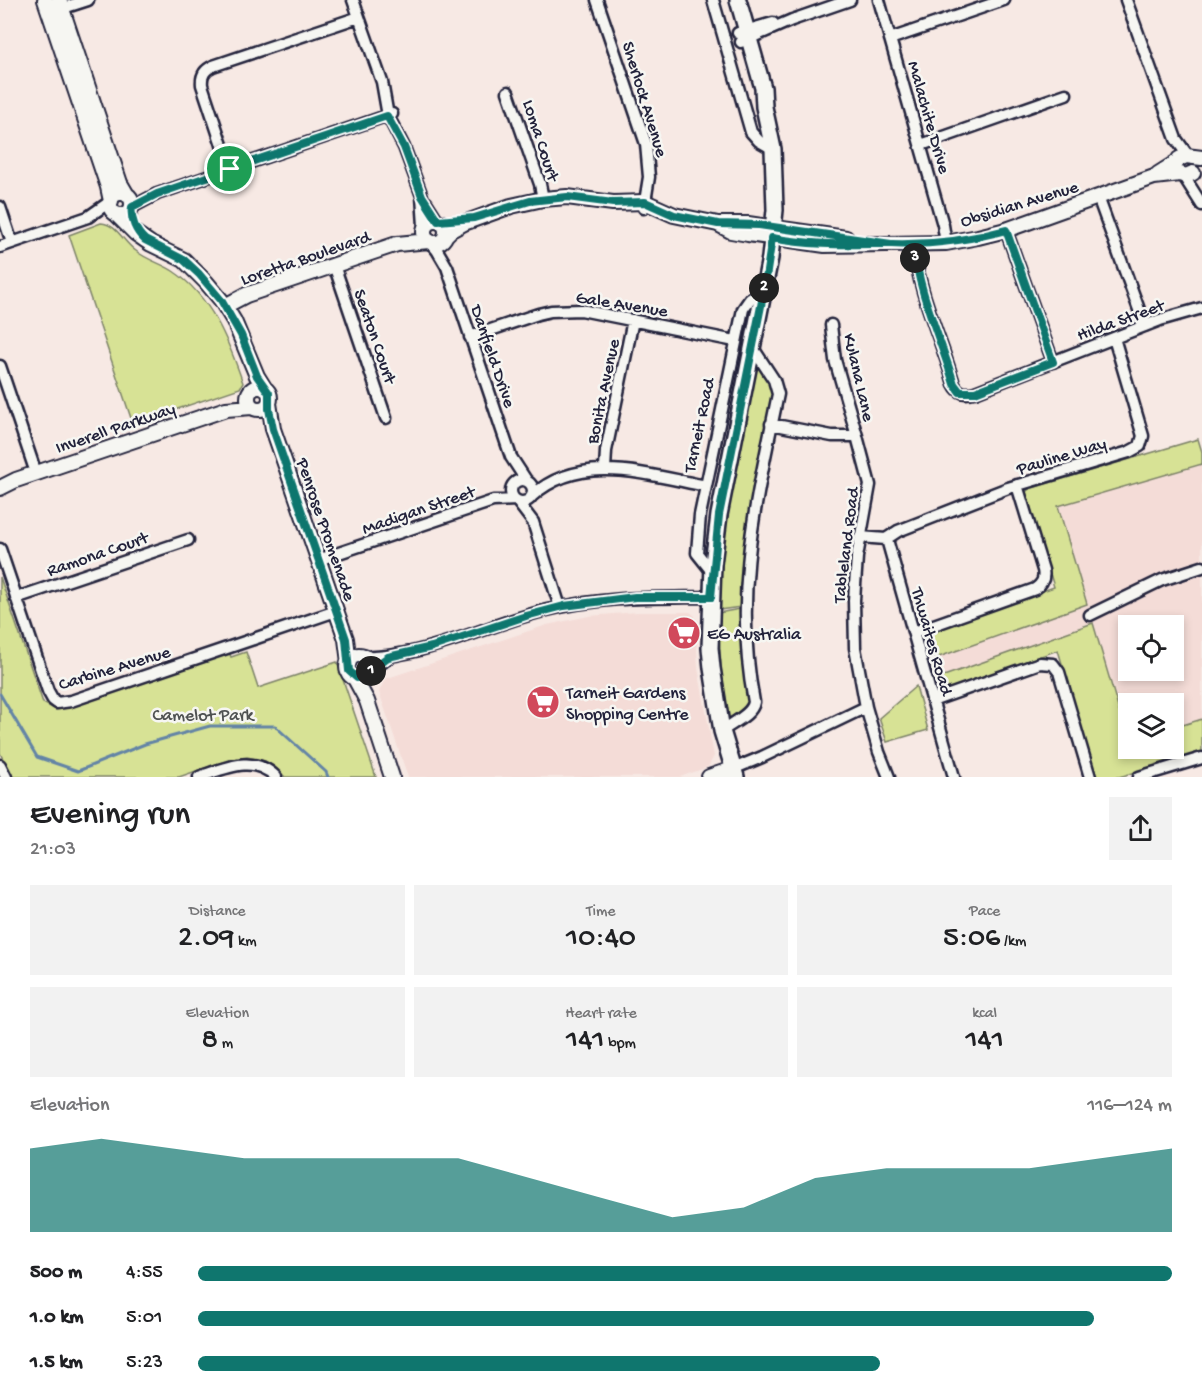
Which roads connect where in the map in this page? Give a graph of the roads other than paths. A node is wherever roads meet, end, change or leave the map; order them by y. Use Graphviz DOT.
graph roads {
  1 [pos="88,0"];
  2 [pos="354,0"];
  3 [pos="597,0"];
  4 [pos="713,0"];
  5 [pos="729,0"];
  6 [pos="738,0"];
  7 [pos="850,0"];
  8 [pos="879,0"];
  9 [pos="1004,0"];
  10 [pos="1126,0"];
  11 [pos="989,2"];
  12 [pos="54,6"];
  13 [pos="359,17"];
  14 [pos="744,36"];
  15 [pos="891,39"];
  16 [pos="508,92"];
  17 [pos="1066,94"];
  18 [pos="390,115"];
  19 [pos="921,145"];
  20 [pos="773,149"];
  21 [pos="1189,165"];
  22 [pos="230,169"];
  23 [pos="422,196"];
  24 [pos="1098,197"];
  25 [pos="543,199"];
  26 [pos="1200,200"];
  27 [pos="130,202"];
  28 [pos="645,205"];
  29 [pos="0,207"];
  30 [pos="114,208"];
  31 [pos="474,218"];
  32 [pos="439,221"];
  33 [pos="424,227"];
  34 [pos="1006,230"];
  35 [pos="773,233"];
  36 [pos="141,237"];
  37 [pos="445,237"];
  38 [pos="429,242"];
  39 [pos="12,243"];
  40 [pos="946,243"];
  41 [pos="397,244"];
  42 [pos="914,245"];
  43 [pos="0,246"];
  44 [pos="334,265"];
  45 [pos="447,267"];
  46 [pos="764,291"];
  47 [pos="225,306"];
  48 [pos="1202,308"];
  49 [pos="633,320"];
  50 [pos="831,325"];
  51 [pos="1145,326"];
  52 [pos="470,337"];
  53 [pos="1114,338"];
  54 [pos="735,341"];
  55 [pos="753,348"];
  56 [pos="1053,362"];
  57 [pos="252,364"];
  58 [pos="0,366"];
  59 [pos="265,389"];
  60 [pos="251,401"];
  61 [pos="269,403"];
  62 [pos="386,418"];
  63 [pos="771,424"];
  64 [pos="273,429"];
  65 [pos="856,436"];
  66 [pos="511,457"];
  67 [pos="605,469"];
  68 [pos="36,473"];
  69 [pos="16,480"];
  70 [pos="526,480"];
  71 [pos="0,481"];
  72 [pos="552,481"];
  73 [pos="1017,485"];
  74 [pos="512,486"];
  75 [pos="706,486"];
  76 [pos="0,488"];
  77 [pos="532,497"];
  78 [pos="493,501"];
  79 [pos="517,501"];
  80 [pos="533,522"];
  81 [pos="860,537"];
  82 [pos="886,539"];
  83 [pos="188,540"];
  84 [pos="0,549"];
  85 [pos="318,560"];
  86 [pos="1202,567"];
  87 [pos="713,573"];
  88 [pos="711,597"];
  89 [pos="16,598"];
  90 [pos="560,607"];
  91 [pos="336,611"];
  92 [pos="1090,615"];
  93 [pos="914,632"];
  94 [pos="346,639"];
  95 [pos="365,656"];
  96 [pos="388,657"];
  97 [pos="349,662"];
  98 [pos="370,672"];
  99 [pos="354,677"];
  100 [pos="367,701"];
  101 [pos="932,701"];
  102 [pos="866,707"];
  103 [pos="722,731"];
  104 [pos="1202,758"];
  105 [pos="0,765"];
  106 [pos="734,775"];
  107 [pos="6,777"];
  108 [pos="200,777"];
  109 [pos="276,777"];
  110 [pos="392,777"];
  111 [pos="709,777"];
  112 [pos="889,777"];
  113 [pos="954,777"];
  114 [pos="1090,777"];
  115 [pos="1139,777"];
  1 -- 12 [label="street"];
  2 -- 13 [label="street"];
  3 -- 28 [label="street, Sherlock Avenue"];
  4 -- 20 [label="street"];
  5 -- 14 [label="main road, Tarneit Road"];
  6 -- 14 [label="main road, Tarneit Road"];
  7 -- 14 [label="street"];
  8 -- 15 [label="street, Malachite Drive"];
  9 -- 11 [label="street"];
  10 -- 21 [label="street"];
  11 -- 15 [label="street"];
  12 -- 27 [label="street"];
  12 -- 30 [label="street"];
  13 -- 18 [label="street"];
  13 -- 22 [label="street"];
  14 -- 20 [label="main road, Tarneit Road"];
  15 -- 19 [label="street, Malachite Drive"];
  16 -- 25 [label="street, Loma Court"];
  17 -- 19 [label="street"];
  18 -- 22 [label="street"];
  18 -- 23 [label="street"];
  19 -- 40 [label="street, Malachite Drive"];
  20 -- 35 [label="main road, Tarneit Road"];
  21 -- 24 [label="street, Obsidian Avenue"];
  21 -- 26 [label="street"];
  22 -- 27 [label="street"];
  23 -- 32 [label="street"];
  23 -- 33 [label="street"];
  24 -- 34 [label="street, Obsidian Avenue"];
  24 -- 51 [label="street"];
  25 -- 28 [label="street"];
  25 -- 31 [label="street"];
  27 -- 30 [label="street"];
  27 -- 30 [label="street"];
  27 -- 36 [label="street"];
  28 -- 35 [label="street"];
  29 -- 39 [label="street"];
  30 -- 36 [label="street"];
  30 -- 39 [label="street"];
  31 -- 32 [label="street"];
  31 -- 37 [label="street"];
  32 -- 33 [label="street"];
  32 -- 37 [label="street"];
  33 -- 38 [label="street"];
  33 -- 41 [label="street, Loretta Boulevard"];
  34 -- 40 [label="street, Obsidian Avenue"];
  34 -- 56 [label="street"];
  35 -- 42 [label="street, Obsidian Avenue"];
  35 -- 46 [label="main road, Tarneit Road"];
  36 -- 47 [label="street"];
  37 -- 38 [label="street"];
  37 -- 45 [label="street, Danfield Drive"];
  38 -- 41 [label="street, Loretta Boulevard"];
  38 -- 45 [label="street, Danfield Drive"];
  39 -- 43 [label="street"];
  40 -- 42 [label="street, Obsidian Avenue"];
  41 -- 44 [label="street, Loretta Boulevard"];
  42 -- 56 [label="street, Hilda Street"];
  44 -- 47 [label="street, Loretta Boulevard"];
  44 -- 62 [label="street, Seaton Court"];
  45 -- 52 [label="street, Danfield Drive"];
  46 -- 54 [label="street, Tarneit Road"];
  46 -- 55 [label="main road, Tarneit Road"];
  47 -- 57 [label="street"];
  48 -- 51 [label="street, Hilda Street"];
  49 -- 52 [label="street, Gale Avenue"];
  49 -- 54 [label="street, Gale Avenue"];
  49 -- 67 [label="street, Bonita Avenue"];
  50 -- 65 [label="street, Kulana Lane"];
  51 -- 53 [label="street, Hilda Street"];
  52 -- 66 [label="street, Danfield Drive"];
  53 -- 56 [label="street, Hilda Street"];
  53 -- 73 [label="street, Pauline Way"];
  54 -- 75 [label="street, Tarneit Road"];
  55 -- 63 [label="street"];
  55 -- 87 [label="main road, Tarneit Road"];
  57 -- 59 [label="street"];
  57 -- 60 [label="street"];
  58 -- 68 [label="street"];
  59 -- 60 [label="street"];
  59 -- 61 [label="street, Penrose Promenade"];
  60 -- 61 [label="street"];
  60 -- 64 [label="street, Penrose Promenade"];
  60 -- 68 [label="street, Inverell Parkway"];
  61 -- 64 [label="street, Penrose Promenade"];
  63 -- 65 [label="street"];
  63 -- 103 [label="street"];
  64 -- 85 [label="street, Penrose Promenade"];
  65 -- 81 [label="street, Tableland Road"];
  66 -- 70 [label="street, Danfield Drive"];
  66 -- 74 [label="street, Danfield Drive"];
  67 -- 72 [label="street"];
  67 -- 75 [label="street"];
  68 -- 69 [label="street, Inverell Parkway"];
  69 -- 71 [label="street, Inverell Parkway"];
  69 -- 76 [label="street, Inverell Parkway"];
  70 -- 72 [label="street"];
  70 -- 74 [label="street"];
  70 -- 77 [label="street"];
  72 -- 77 [label="street"];
  73 -- 82 [label="street, Pauline Way"];
  73 -- 93 [label="street"];
  74 -- 78 [label="street, Madigan Street"];
  74 -- 79 [label="street"];
  75 -- 87 [label="street, Tarneit Road"];
  77 -- 79 [label="street"];
  77 -- 80 [label="street"];
  78 -- 79 [label="street, Madigan Street"];
  78 -- 85 [label="street, Madigan Street"];
  79 -- 80 [label="street"];
  80 -- 90 [label="street"];
  81 -- 82 [label="street"];
  81 -- 102 [label="street, Tableland Road"];
  82 -- 93 [label="street, Thwaites Road"];
  83 -- 89 [label="street, Ramona Court"];
  84 -- 89 [label="street, Carbine Avenue"];
  85 -- 91 [label="street, Penrose Promenade"];
  86 -- 92 [label="street"];
  87 -- 88 [label="main road, Tarneit Road"];
  88 -- 90 [label="street"];
  88 -- 103 [label="main road, Tarneit Road"];
  89 -- 91 [label="street, Carbine Avenue"];
  90 -- 96 [label="street"];
  91 -- 94 [label="street, Penrose Promenade"];
  93 -- 101 [label="street, Thwaites Road"];
  94 -- 95 [label="street, Penrose Promenade"];
  94 -- 97 [label="street, Penrose Promenade"];
  95 -- 96 [label="street"];
  95 -- 97 [label="street"];
  95 -- 98 [label="street"];
  96 -- 98 [label="street"];
  97 -- 99 [label="street"];
  98 -- 99 [label="street"];
  98 -- 100 [label="street"];
  99 -- 100 [label="street"];
  100 -- 110 [label="street"];
  101 -- 113 [label="street, Thwaites Road"];
  101 -- 114 [label="street"];
  102 -- 106 [label="street"];
  102 -- 112 [label="street, Tableland Road"];
  103 -- 106 [label="main road, Tarneit Road"];
  104 -- 115 [label="street"];
  105 -- 107 [label="street"];
  106 -- 111 [label="street"];
  108 -- 109 [label="street"];
}
